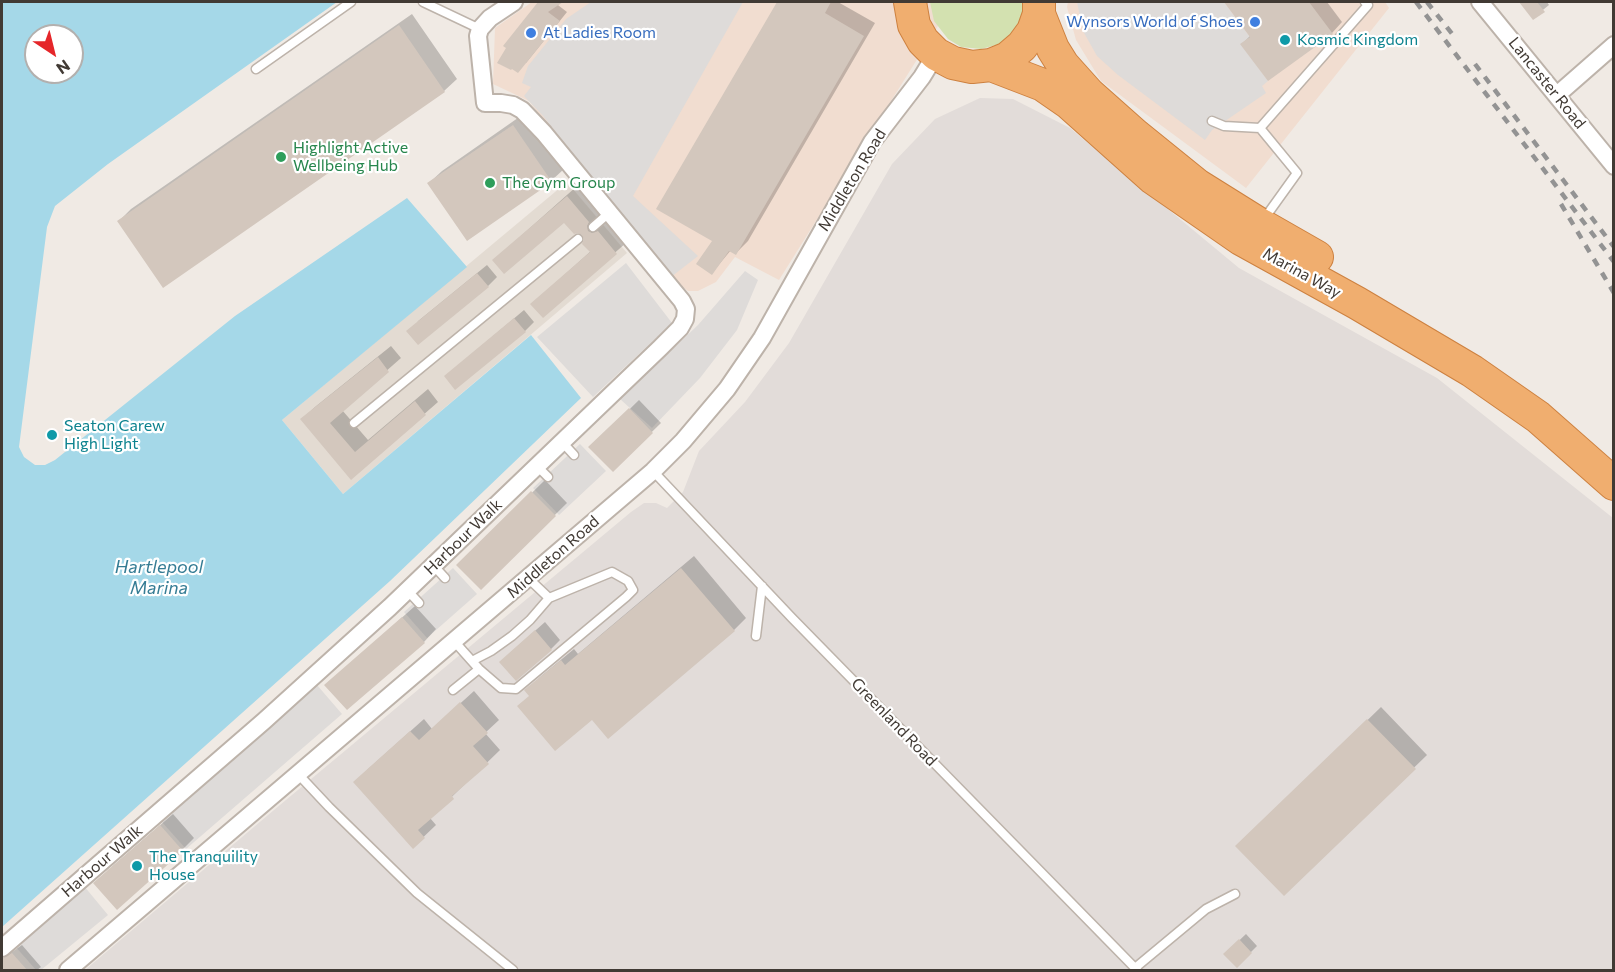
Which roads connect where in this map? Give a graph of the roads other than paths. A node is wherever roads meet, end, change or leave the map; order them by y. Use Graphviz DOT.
graph roads {
  1 [pos="351,2"];
  2 [pos="423,2"];
  3 [pos="514,2"];
  4 [pos="910,2"];
  5 [pos="1365,2"];
  6 [pos="1480,2"];
  7 [pos="1039,8"];
  8 [pos="480,29"];
  9 [pos="1614,45"];
  10 [pos="936,54"];
  11 [pos="991,65"];
  12 [pos="256,69"];
  13 [pos="1557,95"];
  14 [pos="1212,121"];
  15 [pos="1260,128"];
  16 [pos="1614,166"];
  17 [pos="609,213"];
  18 [pos="1261,225"];
  19 [pos="593,226"];
  20 [pos="578,239"];
  21 [pos="354,423"];
  22 [pos="562,442"];
  23 [pos="1614,454"];
  24 [pos="574,455"];
  25 [pos="653,471"];
  26 [pos="1614,484"];
  27 [pos="528,578"];
  28 [pos="762,586"];
  29 [pos="407,590"];
  30 [pos="549,598"];
  31 [pos="419,603"];
  32 [pos="756,636"];
  33 [pos="454,641"];
  34 [pos="472,661"];
  35 [pos="479,669"];
  36 [pos="453,690"];
  37 [pos="298,774"];
  38 [pos="1235,894"];
  39 [pos="2,948"];
  40 [pos="68,970"];
  41 [pos="513,970"];
  42 [pos="1136,970"];
  1 -- 12 [label="lane"];
  2 -- 8 [label="lane"];
  3 -- 8 [label="street"];
  4 -- 10 [label="highway"];
  5 -- 15 [label="lane"];
  6 -- 13 [label="street, Lancaster Road"];
  7 -- 11 [label="highway"];
  7 -- 18 [label="highway, Marina Way"];
  8 -- 17 [label="street, Harbour Walk"];
  9 -- 13 [label="street"];
  10 -- 11 [label="highway"];
  10 -- 25 [label="street, Middleton Road"];
  11 -- 26 [label="highway, Marina Way"];
  13 -- 16 [label="street, Lancaster Road"];
  14 -- 15 [label="lane"];
  15 -- 18 [label="lane"];
  17 -- 19 [label="lane"];
  17 -- 22 [label="street, Harbour Walk"];
  18 -- 23 [label="highway, Marina Way"];
  20 -- 21 [label="lane"];
  22 -- 24 [label="lane"];
  22 -- 29 [label="street, Harbour Walk"];
  25 -- 27 [label="street, Middleton Road"];
  25 -- 28 [label="lane, Greenland Road"];
  27 -- 30 [label="lane"];
  27 -- 33 [label="street, Middleton Road"];
  28 -- 32 [label="lane"];
  28 -- 42 [label="lane, Greenland Road"];
  29 -- 31 [label="lane"];
  29 -- 39 [label="street, Harbour Walk"];
  30 -- 34 [label="lane"];
  30 -- 35 [label="lane"];
  33 -- 34 [label="lane"];
  33 -- 37 [label="street, Middleton Road"];
  34 -- 35 [label="lane"];
  35 -- 36 [label="lane"];
  37 -- 40 [label="street, Middleton Road"];
  37 -- 41 [label="lane"];
  38 -- 42 [label="lane"];
}
